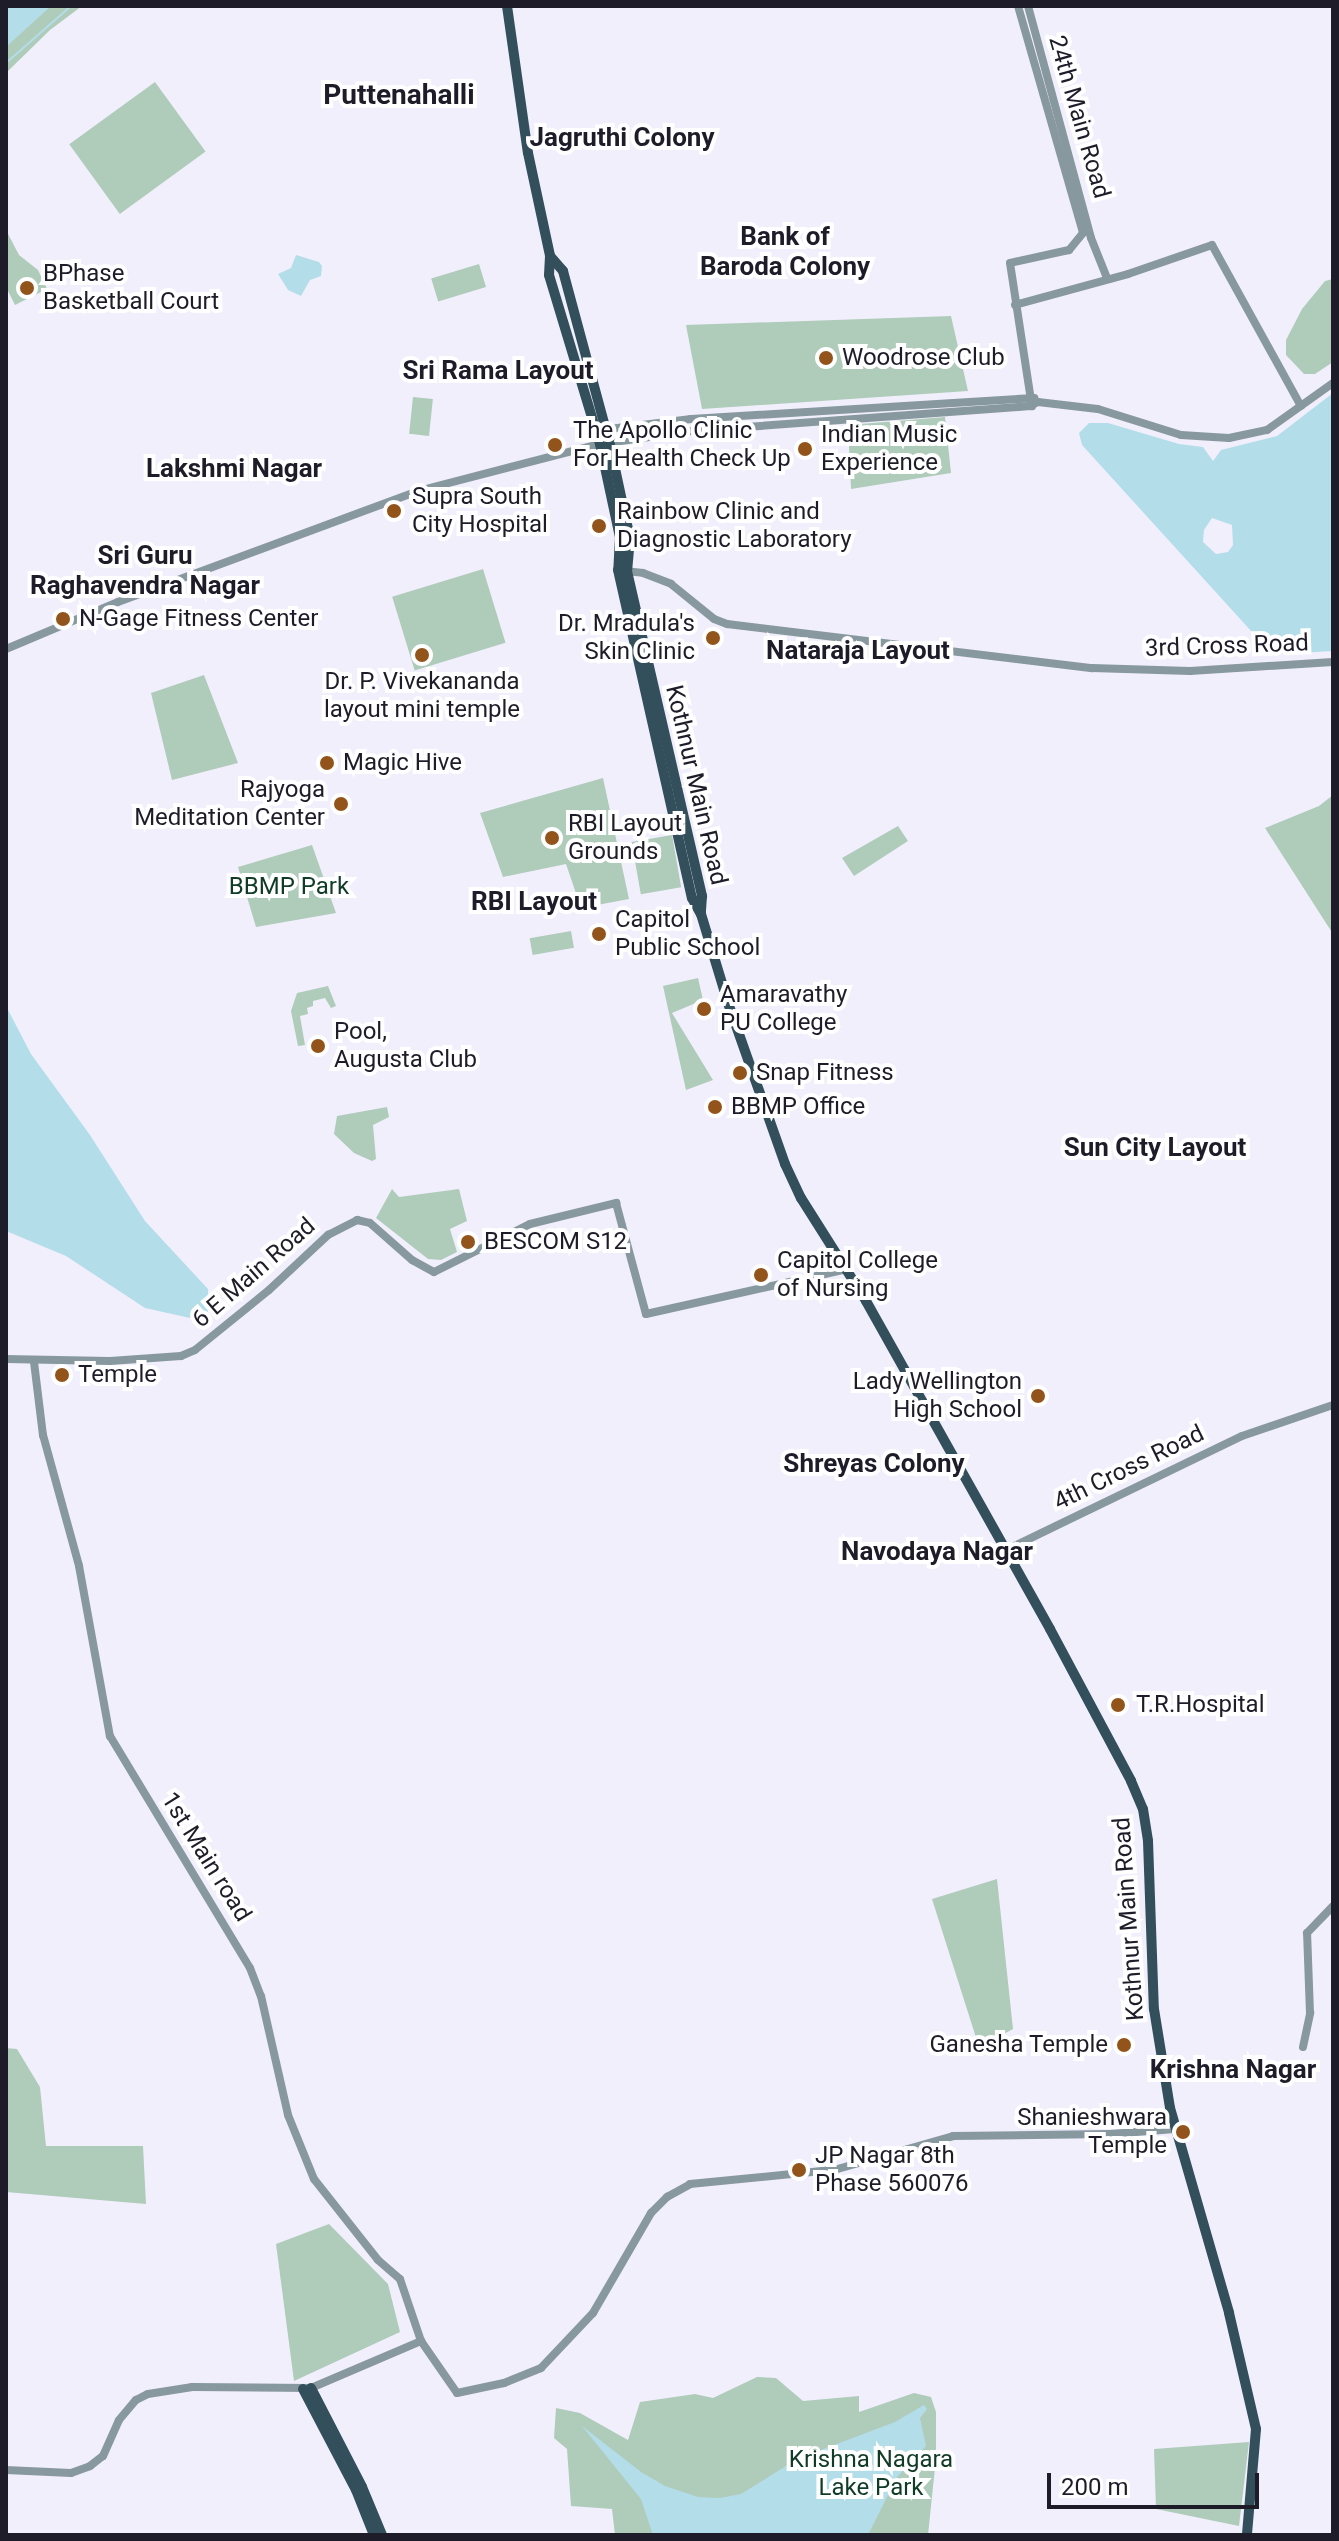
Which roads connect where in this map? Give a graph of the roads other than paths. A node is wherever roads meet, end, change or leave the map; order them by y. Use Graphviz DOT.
graph roads {
  1 [pos="507,6"];
  2 [pos="1018,6"];
  3 [pos="1028,6"];
  4 [pos="1088,234"];
  5 [pos="1107,278"];
  6 [pos="1015,305"];
  7 [pos="1333,383"];
  8 [pos="1034,401"];
  9 [pos="1301,406"];
  10 [pos="601,430"];
  11 [pos="604,443"];
  12 [pos="622,571"];
  13 [pos="6,649"];
  14 [pos="1333,662"];
  15 [pos="847,1269"];
  16 [pos="6,1359"];
  17 [pos="34,1362"];
  18 [pos="1333,1405"];
  19 [pos="1004,1551"];
  20 [pos="1333,1906"];
  21 [pos="1303,2047"];
  22 [pos="1175,2129"];
  23 [pos="421,2341"];
  24 [pos="307,2388"];
  25 [pos="6,2470"];
  26 [pos="374,2535"];
  27 [pos="382,2535"];
  28 [pos="1247,2535"];
  1 -- 10 [label="main road, Kothnur Main Road"];
  2 -- 4 [label="street, 24th Main Road"];
  3 -- 4 [label="street, 24th Main Road"];
  4 -- 5 [label="street, 24th Main Road"];
  4 -- 6 [label="street, 24th Main Road"];
  5 -- 6 [label="street"];
  5 -- 9 [label="street"];
  6 -- 8 [label="street"];
  7 -- 9 [label="street"];
  8 -- 9 [label="street"];
  8 -- 10 [label="street"];
  8 -- 11 [label="street"];
  10 -- 11 [label="main road, Kothnur Main Road"];
  11 -- 12 [label="main road, Kothnur Main Road"];
  11 -- 13 [label="street"];
  12 -- 14 [label="street, 3rd Cross Road"];
  12 -- 15 [label="main road, Kothnur Main Road"];
  15 -- 17 [label="street, 6 E Main Road"];
  15 -- 19 [label="main road, Kothnur Main Road"];
  16 -- 17 [label="street"];
  17 -- 23 [label="street, 1st Main road"];
  18 -- 19 [label="street, 4th Cross Road"];
  19 -- 22 [label="main road, Kothnur Main Road"];
  20 -- 21 [label="street"];
  22 -- 23 [label="street, 1st Main road"];
  22 -- 28 [label="main road, Kothnur Main Road"];
  23 -- 24 [label="street"];
  24 -- 25 [label="street"];
  24 -- 26 [label="main road"];
  24 -- 27 [label="main road"];
}
